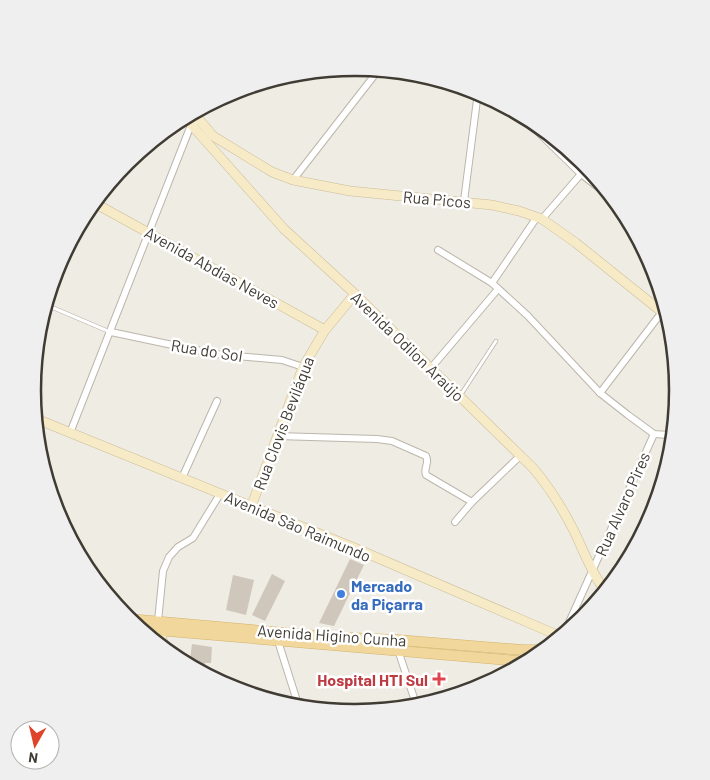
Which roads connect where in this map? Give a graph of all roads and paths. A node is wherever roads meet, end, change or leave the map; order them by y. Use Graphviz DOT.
graph roads {
  1 [pos="373,77"];
  2 [pos="477,101"];
  3 [pos="194,120"];
  4 [pos="585,176"];
  5 [pos="293,180"];
  6 [pos="464,201"];
  7 [pos="101,206"];
  8 [pos="539,218"];
  9 [pos="148,232"];
  10 [pos="438,250"];
  11 [pos="492,283"];
  12 [pos="498,289"];
  13 [pos="355,294"];
  14 [pos="52,307"];
  15 [pos="658,309"];
  16 [pos="660,315"];
  17 [pos="325,330"];
  18 [pos="111,332"];
  19 [pos="496,341"];
  20 [pos="303,367"];
  21 [pos="430,368"];
  22 [pos="600,393"];
  23 [pos="460,396"];
  24 [pos="217,401"];
  25 [pos="43,423"];
  26 [pos="70,433"];
  27 [pos="654,434"];
  28 [pos="665,435"];
  29 [pos="276,436"];
  30 [pos="521,455"];
  31 [pos="182,478"];
  32 [pos="220,494"];
  33 [pos="472,502"];
  34 [pos="251,507"];
  35 [pos="455,522"];
  36 [pos="592,572"];
  37 [pos="601,585"];
  38 [pos="571,617"];
  39 [pos="157,629"];
  40 [pos="552,634"];
  41 [pos="278,641"];
  42 [pos="398,646"];
  43 [pos="530,650"];
  44 [pos="514,661"];
  45 [pos="296,698"];
  46 [pos="414,698"];
  1 -- 5 [label="street"];
  2 -- 6 [label="street"];
  3 -- 5 [label="main road, Rua Picos"];
  3 -- 9 [label="street"];
  3 -- 13 [label="main road, Avenida Odilon Araújo"];
  4 -- 8 [label="street"];
  5 -- 6 [label="main road, Rua Picos"];
  6 -- 8 [label="main road, Rua Picos"];
  7 -- 9 [label="main road, Avenida Abdias Neves"];
  8 -- 11 [label="street"];
  8 -- 15 [label="main road, Rua Picos"];
  9 -- 17 [label="main road, Avenida Abdias Neves"];
  9 -- 18 [label="street"];
  10 -- 11 [label="street"];
  11 -- 12 [label="street"];
  12 -- 21 [label="street"];
  12 -- 22 [label="street"];
  13 -- 17 [label="main road, Rua Clovis Beviláqua"];
  13 -- 21 [label="main road, Avenida Odilon Araújo"];
  14 -- 18 [label="lane"];
  16 -- 22 [label="street"];
  17 -- 20 [label="main road, Rua Clovis Beviláqua"];
  18 -- 20 [label="street, Rua do Sol"];
  18 -- 26 [label="street"];
  19 -- 23 [label="lane"];
  20 -- 29 [label="main road, Rua Clovis Beviláqua"];
  21 -- 23 [label="main road, Avenida Odilon Araújo"];
  22 -- 27 [label="street"];
  23 -- 30 [label="main road, Avenida Odilon Araújo"];
  24 -- 31 [label="street"];
  25 -- 26 [label="main road, Avenida São Raimundo"];
  26 -- 31 [label="main road, Avenida São Raimundo"];
  27 -- 28 [label="street"];
  27 -- 36 [label="street, Rua Alvaro Pires"];
  29 -- 33 [label="street"];
  29 -- 34 [label="main road, Rua Clovis Beviláqua"];
  30 -- 33 [label="street"];
  30 -- 36 [label="main road, Avenida Odilon Araújo"];
  31 -- 32 [label="main road, Avenida São Raimundo"];
  32 -- 34 [label="main road, Avenida São Raimundo"];
  32 -- 39 [label="street"];
  33 -- 35 [label="street"];
  34 -- 40 [label="main road, Avenida São Raimundo"];
  36 -- 37 [label="main road, Avenida Odilon Araújo"];
  36 -- 38 [label="street, Rua Alvaro Pires"];
  39 -- 41 [label="main road, Avenida Higino Cunha"];
  39 -- 42 [label="main road, Avenida Higino Cunha"];
  41 -- 42 [label="main road, Avenida Higino Cunha"];
  41 -- 45 [label="street"];
  42 -- 43 [label="main road, Avenida Higino Cunha"];
  42 -- 44 [label="main road, Avenida Higino Cunha"];
  42 -- 46 [label="street"];
}
